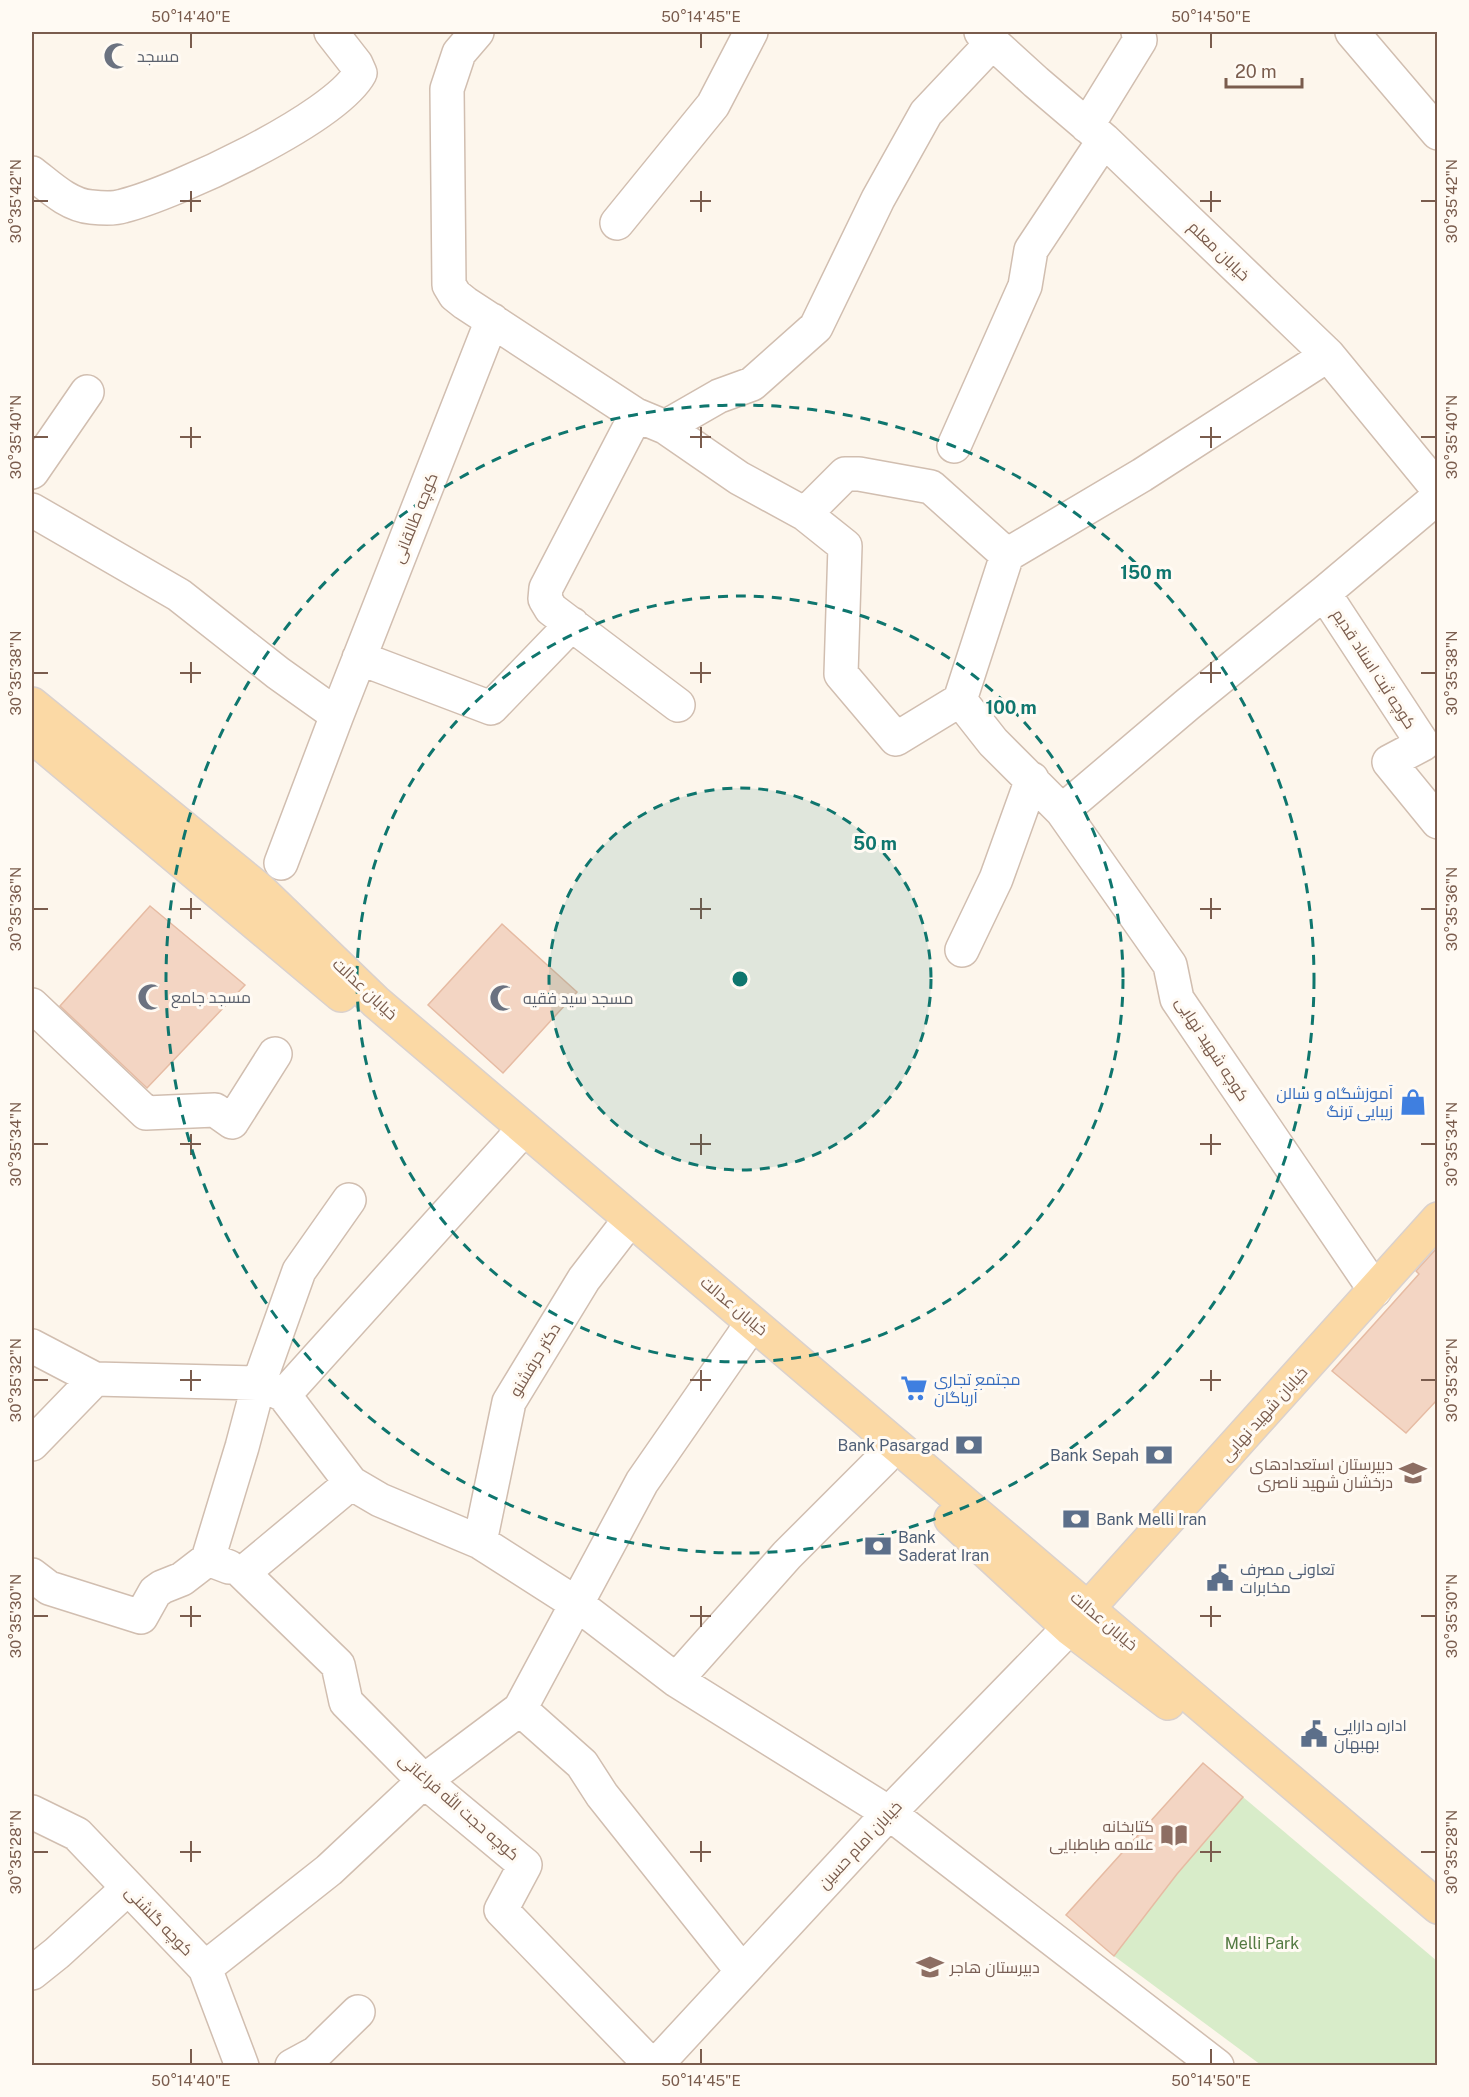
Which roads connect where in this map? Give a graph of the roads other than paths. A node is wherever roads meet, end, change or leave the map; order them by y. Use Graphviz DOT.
graph roads {
  1 [pos="331,32"];
  2 [pos="477,32"];
  3 [pos="751,32"];
  4 [pos="1138,32"];
  5 [pos="1352,32"];
  6 [pos="986,37"];
  7 [pos="1437,132"];
  8 [pos="1095,133"];
  9 [pos="32,173"];
  10 [pos="617,223"];
  11 [pos="492,320"];
  12 [pos="1328,355"];
  13 [pos="87,392"];
  14 [pos="636,415"];
  15 [pos="665,427"];
  16 [pos="954,446"];
  17 [pos="32,472"];
  18 [pos="1437,489"];
  19 [pos="1437,497"];
  20 [pos="32,510"];
  21 [pos="805,514"];
  22 [pos="1007,555"];
  23 [pos="1324,593"];
  24 [pos="572,624"];
  25 [pos="359,658"];
  26 [pos="960,700"];
  27 [pos="32,704"];
  28 [pos="678,705"];
  29 [pos="337,715"];
  30 [pos="32,736"];
  31 [pos="1032,779"];
  32 [pos="1062,811"];
  33 [pos="1437,822"];
  34 [pos="281,862"];
  35 [pos="962,950"];
  36 [pos="32,1005"];
  37 [pos="275,1054"];
  38 [pos="513,1141"];
  39 [pos="348,1200"];
  40 [pos="1437,1219"];
  41 [pos="621,1231"];
  42 [pos="1375,1290"];
  43 [pos="744,1335"];
  44 [pos="32,1346"];
  45 [pos="95,1379"];
  46 [pos="271,1389"];
  47 [pos="32,1444"];
  48 [pos="884,1458"];
  49 [pos="351,1483"];
  50 [pos="480,1542"];
  51 [pos="208,1559"];
  52 [pos="243,1573"];
  53 [pos="32,1575"];
  54 [pos="577,1604"];
  55 [pos="1079,1618"];
  56 [pos="676,1680"];
  57 [pos="520,1709"];
  58 [pos="424,1781"];
  59 [pos="32,1812"];
  60 [pos="889,1813"];
  61 [pos="128,1888"];
  62 [pos="1437,1907"];
  63 [pos="1437,1929"];
  64 [pos="205,1968"];
  65 [pos="742,1971"];
  66 [pos="32,1973"];
  67 [pos="358,2012"];
  68 [pos="242,2066"];
  69 [pos="292,2066"];
  70 [pos="653,2066"];
  71 [pos="1217,2066"];
  1 -- 9 [label="street"];
  2 -- 11 [label="street"];
  3 -- 10 [label="street"];
  4 -- 8 [label="street"];
  5 -- 7 [label="street"];
  6 -- 8 [label="street, خیابان معلم"];
  6 -- 15 [label="street"];
  8 -- 12 [label="street, خیابان معلم"];
  8 -- 16 [label="street"];
  11 -- 14 [label="street"];
  11 -- 25 [label="street, کوچه طالقانی"];
  12 -- 18 [label="street, خیابان معلم"];
  12 -- 22 [label="street"];
  13 -- 17 [label="street"];
  14 -- 15 [label="street"];
  14 -- 24 [label="street"];
  15 -- 21 [label="street"];
  19 -- 23 [label="street, کوچه ثبت اسناد قدیم"];
  20 -- 29 [label="street"];
  21 -- 22 [label="street"];
  21 -- 26 [label="street"];
  22 -- 26 [label="street"];
  23 -- 32 [label="street"];
  23 -- 33 [label="street, کوچه ثبت اسناد قدیم"];
  24 -- 25 [label="street"];
  24 -- 28 [label="street"];
  25 -- 29 [label="street, کوچه طالقانی"];
  26 -- 31 [label="street, کوچه شهید نهایی"];
  27 -- 55 [label="main road, خیابان عدالت"];
  29 -- 34 [label="street, کوچه طالقانی"];
  30 -- 38 [label="main road, خیابان عدالت"];
  31 -- 32 [label="street, کوچه شهید نهایی"];
  31 -- 35 [label="street"];
  32 -- 42 [label="street, کوچه شهید نهایی"];
  36 -- 37 [label="street"];
  38 -- 41 [label="main road, خیابان عدالت"];
  38 -- 46 [label="street"];
  39 -- 46 [label="street"];
  40 -- 42 [label="main road, خیابان شهید نهایی"];
  41 -- 43 [label="main road, خیابان عدالت"];
  41 -- 50 [label="street, دکتر حرفشنو"];
  42 -- 55 [label="main road, خیابان شهید نهایی"];
  43 -- 48 [label="main road, خیابان عدالت"];
  43 -- 54 [label="street"];
  44 -- 45 [label="street"];
  45 -- 46 [label="street"];
  45 -- 47 [label="street"];
  46 -- 49 [label="street"];
  46 -- 51 [label="street"];
  48 -- 55 [label="main road, خیابان عدالت"];
  48 -- 56 [label="street"];
  49 -- 50 [label="street"];
  49 -- 52 [label="street"];
  50 -- 54 [label="street"];
  51 -- 52 [label="street"];
  51 -- 53 [label="street"];
  52 -- 58 [label="street, کوچه حجت الله فراغاتی"];
  54 -- 56 [label="street"];
  54 -- 57 [label="street"];
  55 -- 60 [label="street, خیابان امام حسین"];
  55 -- 62 [label="main road, خیابان عدالت"];
  55 -- 63 [label="main road, خیابان عدالت"];
  56 -- 60 [label="street"];
  57 -- 58 [label="street"];
  57 -- 65 [label="street"];
  58 -- 64 [label="street"];
  58 -- 70 [label="street, کوچه حجت الله فراغاتی"];
  59 -- 61 [label="street, کوچه گلشنی"];
  60 -- 65 [label="street, خیابان امام حسین"];
  60 -- 71 [label="street"];
  61 -- 64 [label="street, کوچه گلشنی"];
  61 -- 66 [label="street"];
  64 -- 68 [label="street, کوچه گلشنی"];
  65 -- 70 [label="street, خیابان امام حسین"];
  67 -- 69 [label="street"];
}
